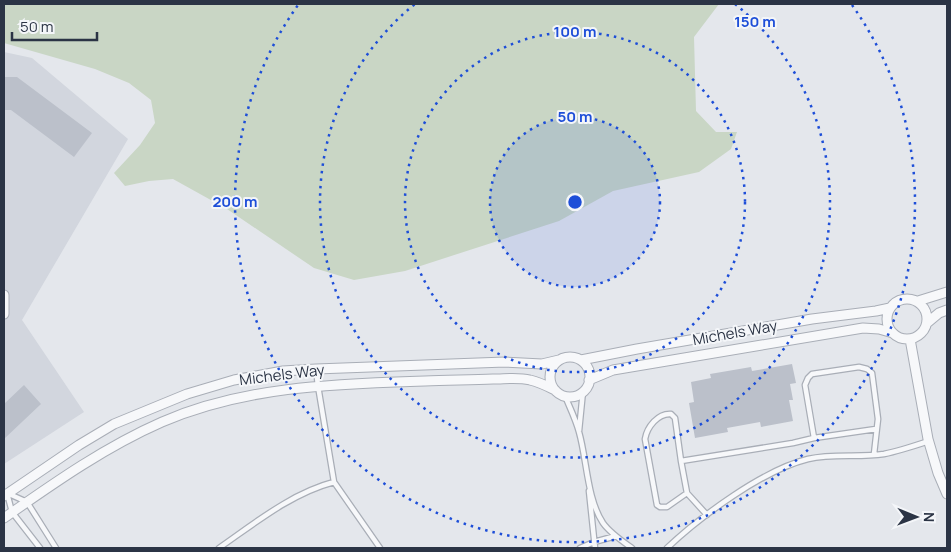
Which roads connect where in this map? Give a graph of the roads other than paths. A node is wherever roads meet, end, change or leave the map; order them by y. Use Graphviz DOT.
graph roads {
  1 [pos="947,292"];
  2 [pos="4,295"];
  3 [pos="918,301"];
  4 [pos="890,308"];
  5 [pos="947,310"];
  6 [pos="4,314"];
  7 [pos="927,323"];
  8 [pos="893,333"];
  9 [pos="910,339"];
  10 [pos="559,360"];
  11 [pos="580,360"];
  12 [pos="316,369"];
  13 [pos="590,380"];
  14 [pos="318,386"];
  15 [pos="555,390"];
  16 [pos="583,391"];
  17 [pos="565,396"];
  18 [pos="876,430"];
  19 [pos="579,432"];
  20 [pos="814,438"];
  21 [pos="929,441"];
  22 [pos="874,454"];
  23 [pos="681,462"];
  24 [pos="588,480"];
  25 [pos="945,481"];
  26 [pos="334,482"];
  27 [pos="687,493"];
  28 [pos="947,494"];
  29 [pos="6,495"];
  30 [pos="27,502"];
  31 [pos="12,512"];
  32 [pos="707,515"];
  33 [pos="4,518"];
  34 [pos="616,536"];
  35 [pos="594,542"];
  36 [pos="40,548"];
  37 [pos="56,548"];
  38 [pos="219,548"];
  39 [pos="380,548"];
  40 [pos="580,548"];
  41 [pos="595,548"];
  42 [pos="632,548"];
  43 [pos="667,548"];
  1 -- 3 [label="street"];
  2 -- 6 [label="street"];
  3 -- 4 [label="street"];
  3 -- 7 [label="street"];
  4 -- 8 [label="street"];
  4 -- 11 [label="street, Michels Way"];
  5 -- 7 [label="street"];
  7 -- 9 [label="street"];
  8 -- 9 [label="street"];
  8 -- 13 [label="street, Michels Way"];
  9 -- 21 [label="street"];
  10 -- 11 [label="street"];
  10 -- 12 [label="street, Michels Way"];
  10 -- 15 [label="street"];
  11 -- 13 [label="street"];
  12 -- 14 [label="lane"];
  12 -- 29 [label="street, Michels Way"];
  13 -- 16 [label="street"];
  14 -- 15 [label="street, Michels Way"];
  14 -- 26 [label="lane"];
  14 -- 30 [label="street, Michels Way"];
  15 -- 17 [label="street"];
  16 -- 17 [label="street"];
  16 -- 19 [label="lane"];
  17 -- 19 [label="lane"];
  18 -- 20 [label="lane"];
  18 -- 20 [label="lane"];
  18 -- 22 [label="lane"];
  19 -- 24 [label="lane"];
  20 -- 23 [label="lane"];
  21 -- 22 [label="lane"];
  21 -- 25 [label="street"];
  22 -- 32 [label="lane"];
  23 -- 27 [label="lane"];
  23 -- 27 [label="lane"];
  24 -- 34 [label="lane"];
  24 -- 35 [label="lane"];
  25 -- 28 [label="street"];
  26 -- 38 [label="lane"];
  26 -- 39 [label="lane"];
  27 -- 32 [label="lane"];
  29 -- 30 [label="lane"];
  29 -- 31 [label="lane"];
  30 -- 31 [label="street, Michels Way"];
  30 -- 37 [label="lane"];
  31 -- 33 [label="street, Michels Way"];
  31 -- 36 [label="lane"];
  32 -- 43 [label="lane"];
  34 -- 35 [label="lane"];
  34 -- 42 [label="lane"];
  35 -- 40 [label="lane"];
  35 -- 41 [label="lane"];
}
